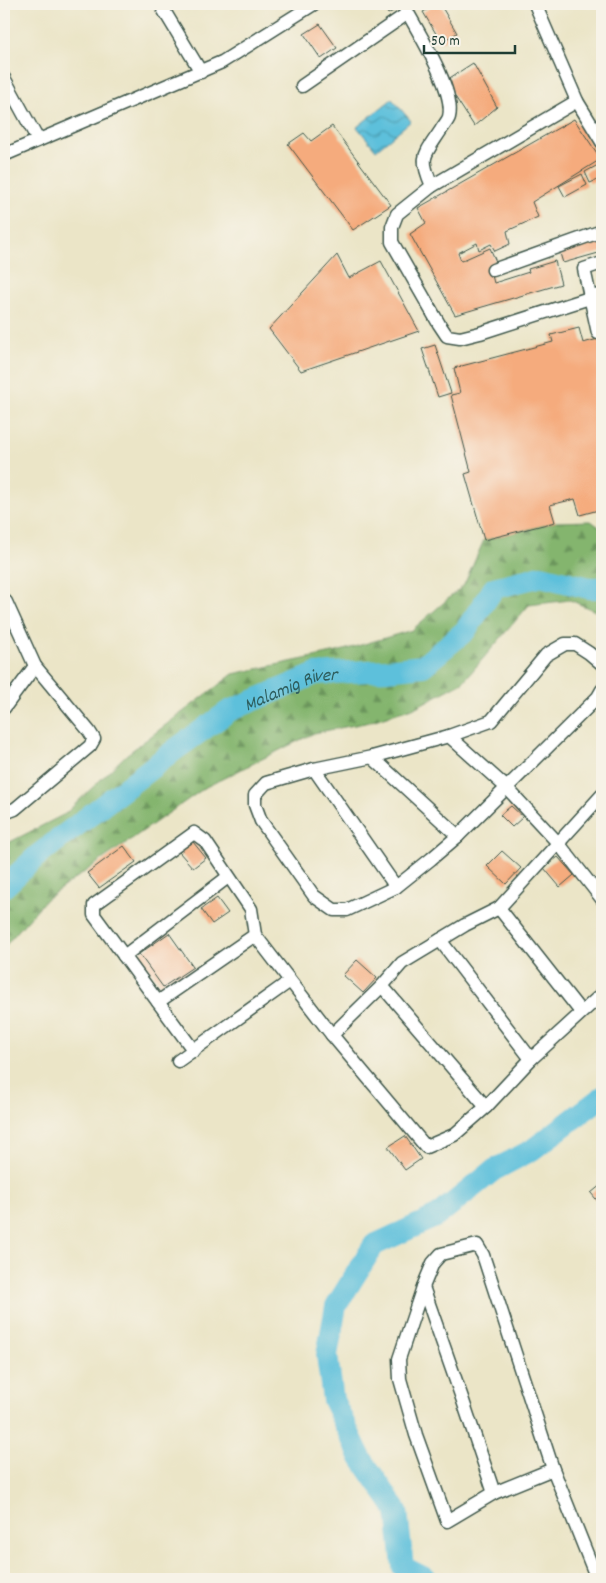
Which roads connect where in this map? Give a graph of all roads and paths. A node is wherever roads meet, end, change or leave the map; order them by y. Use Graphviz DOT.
graph roads {
  1 [pos="160,4"];
  2 [pos="314,4"];
  3 [pos="535,4"];
  4 [pos="406,8"];
  5 [pos="201,72"];
  6 [pos="4,78"];
  7 [pos="302,86"];
  8 [pos="577,101"];
  9 [pos="38,140"];
  10 [pos="602,142"];
  11 [pos="4,154"];
  12 [pos="432,186"];
  13 [pos="602,231"];
  14 [pos="602,263"];
  15 [pos="493,270"];
  16 [pos="596,296"];
  17 [pos="598,333"];
  18 [pos="4,600"];
  19 [pos="602,664"];
  20 [pos="35,666"];
  21 [pos="602,690"];
  22 [pos="4,708"];
  23 [pos="449,736"];
  24 [pos="372,757"];
  25 [pos="314,769"];
  26 [pos="507,788"];
  27 [pos="602,795"];
  28 [pos="4,813"];
  29 [pos="458,836"];
  30 [pos="559,844"];
  31 [pos="228,877"];
  32 [pos="396,887"];
  33 [pos="602,899"];
  34 [pos="500,908"];
  35 [pos="255,935"];
  36 [pos="440,940"];
  37 [pos="124,956"];
  38 [pos="290,981"];
  39 [pos="382,986"];
  40 [pos="602,994"];
  41 [pos="158,1002"];
  42 [pos="581,1012"];
  43 [pos="332,1035"];
  44 [pos="194,1051"];
  45 [pos="531,1059"];
  46 [pos="178,1061"];
  47 [pos="486,1107"];
  48 [pos="423,1288"];
  49 [pos="553,1469"];
  50 [pos="494,1493"];
  51 [pos="597,1579"];
  1 -- 5 [label="street"];
  2 -- 5 [label="street"];
  3 -- 8 [label="street"];
  4 -- 7 [label="street"];
  4 -- 12 [label="street"];
  5 -- 9 [label="street"];
  6 -- 9 [label="street"];
  8 -- 10 [label="street"];
  8 -- 12 [label="street"];
  9 -- 11 [label="street"];
  12 -- 16 [label="street"];
  13 -- 15 [label="street"];
  14 -- 16 [label="street"];
  16 -- 17 [label="street"];
  18 -- 20 [label="street"];
  19 -- 23 [label="street"];
  20 -- 22 [label="street"];
  20 -- 28 [label="street"];
  21 -- 26 [label="street"];
  23 -- 24 [label="street"];
  23 -- 26 [label="street"];
  24 -- 25 [label="street"];
  24 -- 29 [label="street"];
  25 -- 32 [label="street"];
  25 -- 32 [label="street"];
  26 -- 29 [label="street"];
  26 -- 30 [label="street"];
  27 -- 30 [label="street"];
  29 -- 32 [label="street"];
  30 -- 33 [label="street"];
  30 -- 34 [label="street"];
  31 -- 35 [label="street"];
  31 -- 37 [label="street"];
  31 -- 37 [label="street"];
  34 -- 36 [label="street"];
  34 -- 42 [label="street"];
  35 -- 38 [label="street"];
  35 -- 41 [label="street"];
  36 -- 39 [label="street"];
  36 -- 45 [label="street"];
  37 -- 41 [label="street"];
  38 -- 43 [label="street"];
  38 -- 44 [label="street"];
  39 -- 43 [label="street"];
  39 -- 47 [label="street"];
  40 -- 42 [label="street"];
  41 -- 44 [label="street"];
  42 -- 45 [label="street"];
  43 -- 47 [label="street"];
  44 -- 46 [label="street"];
  45 -- 47 [label="street"];
  48 -- 49 [label="street"];
  48 -- 50 [label="street"];
  48 -- 50 [label="street"];
  49 -- 50 [label="street"];
  49 -- 51 [label="street"];
}
